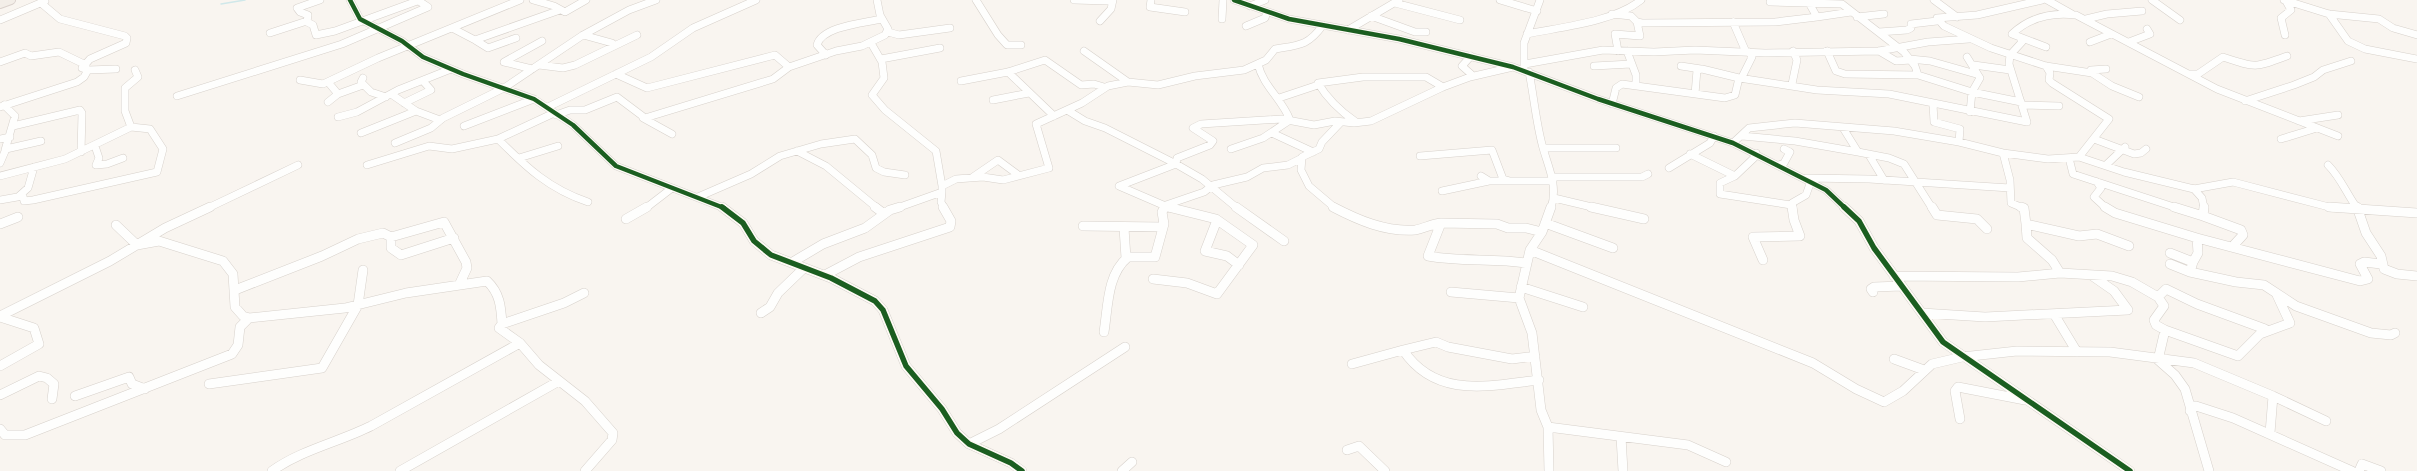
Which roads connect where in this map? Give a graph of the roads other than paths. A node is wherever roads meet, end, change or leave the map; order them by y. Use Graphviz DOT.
graph roads {
  1 [pos="11,0"];
  2 [pos="48,0"];
  3 [pos="320,0"];
  4 [pos="350,0"];
  5 [pos="419,0"];
  6 [pos="520,0"];
  7 [pos="533,0"];
  8 [pos="586,0"];
  9 [pos="656,0"];
  10 [pos="756,0"];
  11 [pos="877,0"];
  12 [pos="976,0"];
  13 [pos="1074,0"];
  14 [pos="1151,0"];
  15 [pos="1222,0"];
  16 [pos="1234,0"];
  17 [pos="1266,0"];
  18 [pos="1500,0"];
  19 [pos="1540,0"];
  20 [pos="1630,0"];
  21 [pos="1934,0"];
  22 [pos="2042,0"];
  23 [pos="2048,0"];
  24 [pos="2152,0"];
  25 [pos="2285,0"];
  26 [pos="1111,1"];
  27 [pos="1397,2"];
  28 [pos="1639,2"];
  29 [pos="1770,2"];
  30 [pos="41,3"];
  31 [pos="1809,3"];
  32 [pos="0,4"];
  33 [pos="1250,6"];
  34 [pos="560,10"];
  35 [pos="1537,11"];
  36 [pos="2142,11"];
  37 [pos="1185,12"];
  38 [pos="1268,12"];
  39 [pos="1851,12"];
  40 [pos="1612,14"];
  41 [pos="1884,14"];
  42 [pos="2073,14"];
  43 [pos="2329,14"];
  44 [pos="1372,16"];
  45 [pos="1818,17"];
  46 [pos="1857,17"];
  47 [pos="1957,17"];
  48 [pos="881,19"];
  49 [pos="1222,19"];
  50 [pos="2086,19"];
  51 [pos="0,20"];
  52 [pos="362,20"];
  53 [pos="1460,20"];
  54 [pos="2180,20"];
  55 [pos="307,21"];
  56 [pos="1100,21"];
  57 [pos="1937,21"];
  58 [pos="1637,22"];
  59 [pos="1733,22"];
  60 [pos="1323,25"];
  61 [pos="1246,26"];
  62 [pos="379,28"];
  63 [pos="452,28"];
  64 [pos="950,28"];
  65 [pos="2147,29"];
  66 [pos="1348,30"];
  67 [pos="888,32"];
  68 [pos="1426,32"];
  69 [pos="1879,32"];
  70 [pos="270,33"];
  71 [pos="1527,34"];
  72 [pos="2111,34"];
  73 [pos="583,35"];
  74 [pos="638,35"];
  75 [pos="2285,35"];
  76 [pos="2417,35"];
  77 [pos="516,38"];
  78 [pos="1969,39"];
  79 [pos="475,40"];
  80 [pos="2021,40"];
  81 [pos="542,41"];
  82 [pos="2090,42"];
  83 [pos="2129,42"];
  84 [pos="612,43"];
  85 [pos="871,43"];
  86 [pos="1021,45"];
  87 [pos="409,47"];
  88 [pos="2046,47"];
  89 [pos="940,48"];
  90 [pos="1899,49"];
  91 [pos="1084,51"];
  92 [pos="1618,51"];
  93 [pos="1627,51"];
  94 [pos="1793,51"];
  95 [pos="1827,51"];
  96 [pos="1879,51"];
  97 [pos="1747,52"];
  98 [pos="826,55"];
  99 [pos="2010,55"];
  100 [pos="1471,56"];
  101 [pos="2287,56"];
  102 [pos="1967,57"];
  103 [pos="881,59"];
  104 [pos="1910,59"];
  105 [pos="2417,59"];
  106 [pos="0,62"];
  107 [pos="2351,62"];
  108 [pos="1258,64"];
  109 [pos="1631,64"];
  110 [pos="539,65"];
  111 [pos="1974,65"];
  112 [pos="1513,66"];
  113 [pos="1594,66"];
  114 [pos="1681,66"];
  115 [pos="2046,66"];
  116 [pos="87,67"];
  117 [pos="789,67"];
  118 [pos="116,69"];
  119 [pos="451,69"];
  120 [pos="532,69"];
  121 [pos="1526,69"];
  122 [pos="2106,69"];
  123 [pos="135,70"];
  124 [pos="1702,70"];
  125 [pos="2010,70"];
  126 [pos="1008,72"];
  127 [pos="2091,72"];
  128 [pos="616,74"];
  129 [pos="1976,74"];
  130 [pos="2189,74"];
  131 [pos="1918,75"];
  132 [pos="1470,77"];
  133 [pos="1740,78"];
  134 [pos="300,80"];
  135 [pos="423,81"];
  136 [pos="328,82"];
  137 [pos="961,82"];
  138 [pos="1128,82"];
  139 [pos="1792,84"];
  140 [pos="1318,85"];
  141 [pos="1636,85"];
  142 [pos="1104,87"];
  143 [pos="1443,87"];
  144 [pos="504,88"];
  145 [pos="1972,92"];
  146 [pos="1029,93"];
  147 [pos="338,94"];
  148 [pos="1695,94"];
  149 [pos="176,96"];
  150 [pos="389,96"];
  151 [pos="2139,97"];
  152 [pos="1279,98"];
  153 [pos="534,99"];
  154 [pos="992,100"];
  155 [pos="2245,101"];
  156 [pos="328,102"];
  157 [pos="404,103"];
  158 [pos="1612,104"];
  159 [pos="1933,104"];
  160 [pos="2022,104"];
  161 [pos="2,106"];
  162 [pos="2059,106"];
  163 [pos="548,107"];
  164 [pos="1067,110"];
  165 [pos="416,111"];
  166 [pos="1970,112"];
  167 [pos="555,114"];
  168 [pos="2338,115"];
  169 [pos="1054,116"];
  170 [pos="338,117"];
  171 [pos="643,118"];
  172 [pos="440,120"];
  173 [pos="1290,120"];
  174 [pos="2298,121"];
  175 [pos="1341,122"];
  176 [pos="1356,122"];
  177 [pos="13,126"];
  178 [pos="464,126"];
  179 [pos="131,127"];
  180 [pos="1843,128"];
  181 [pos="2317,128"];
  182 [pos="1272,133"];
  183 [pos="361,134"];
  184 [pos="672,134"];
  185 [pos="1714,136"];
  186 [pos="1742,136"];
  187 [pos="2338,136"];
  188 [pos="10,137"];
  189 [pos="0,139"];
  190 [pos="498,139"];
  191 [pos="2094,139"];
  192 [pos="2280,139"];
  193 [pos="40,141"];
  194 [pos="1959,142"];
  195 [pos="395,143"];
  196 [pos="1734,143"];
  197 [pos="95,146"];
  198 [pos="558,146"];
  199 [pos="1543,148"];
  200 [pos="1616,148"];
  201 [pos="2124,148"];
  202 [pos="2146,148"];
  203 [pos="1231,149"];
  204 [pos="1784,149"];
  205 [pos="5,150"];
  206 [pos="797,151"];
  207 [pos="81,152"];
  208 [pos="1313,152"];
  209 [pos="1858,152"];
  210 [pos="1756,153"];
  211 [pos="2003,153"];
  212 [pos="1690,154"];
  213 [pos="1869,155"];
  214 [pos="1420,156"];
  215 [pos="2079,157"];
  216 [pos="123,158"];
  217 [pos="519,158"];
  218 [pos="1302,158"];
  219 [pos="2069,158"];
  220 [pos="1,160"];
  221 [pos="1176,164"];
  222 [pos="298,165"];
  223 [pos="367,165"];
  224 [pos="1780,165"];
  225 [pos="2106,165"];
  226 [pos="2328,166"];
  227 [pos="34,167"];
  228 [pos="1669,168"];
  229 [pos="1017,174"];
  230 [pos="1648,174"];
  231 [pos="905,175"];
  232 [pos="0,176"];
  233 [pos="1481,176"];
  234 [pos="1735,176"];
  235 [pos="973,177"];
  236 [pos="1553,179"];
  237 [pos="1808,179"];
  238 [pos="1884,180"];
  239 [pos="1489,181"];
  240 [pos="1510,181"];
  241 [pos="2097,182"];
  242 [pos="1914,183"];
  243 [pos="1213,185"];
  244 [pos="672,188"];
  245 [pos="2010,188"];
  246 [pos="942,189"];
  247 [pos="2194,189"];
  248 [pos="1442,191"];
  249 [pos="19,196"];
  250 [pos="698,197"];
  251 [pos="1554,198"];
  252 [pos="0,200"];
  253 [pos="588,202"];
  254 [pos="1166,205"];
  255 [pos="1791,205"];
  256 [pos="2360,211"];
  257 [pos="883,213"];
  258 [pos="2417,213"];
  259 [pos="2203,216"];
  260 [pos="18,217"];
  261 [pos="626,219"];
  262 [pos="1644,219"];
  263 [pos="1217,220"];
  264 [pos="1441,223"];
  265 [pos="1545,223"];
  266 [pos="0,224"];
  267 [pos="2026,224"];
  268 [pos="116,225"];
  269 [pos="1084,226"];
  270 [pos="1163,227"];
  271 [pos="1124,228"];
  272 [pos="1988,229"];
  273 [pos="1542,232"];
  274 [pos="391,237"];
  275 [pos="454,238"];
  276 [pos="2197,238"];
  277 [pos="1284,241"];
  278 [pos="137,245"];
  279 [pos="2129,246"];
  280 [pos="2232,247"];
  281 [pos="1613,248"];
  282 [pos="1530,250"];
  283 [pos="2170,253"];
  284 [pos="801,256"];
  285 [pos="777,257"];
  286 [pos="1126,258"];
  287 [pos="1763,260"];
  288 [pos="2193,262"];
  289 [pos="791,263"];
  290 [pos="1526,263"];
  291 [pos="2170,264"];
  292 [pos="2382,264"];
  293 [pos="1239,265"];
  294 [pos="804,268"];
  295 [pos="363,270"];
  296 [pos="2190,272"];
  297 [pos="2060,274"];
  298 [pos="824,275"];
  299 [pos="2091,275"];
  300 [pos="1894,276"];
  301 [pos="2417,276"];
  302 [pos="1153,279"];
  303 [pos="460,283"];
  304 [pos="1902,286"];
  305 [pos="1521,287"];
  306 [pos="235,290"];
  307 [pos="1451,292"];
  308 [pos="1873,292"];
  309 [pos="2276,292"];
  310 [pos="584,293"];
  311 [pos="2158,297"];
  312 [pos="1519,298"];
  313 [pos="358,305"];
  314 [pos="1583,307"];
  315 [pos="761,313"];
  316 [pos="1922,313"];
  317 [pos="2054,314"];
  318 [pos="0,316"];
  319 [pos="249,318"];
  320 [pos="502,324"];
  321 [pos="2265,329"];
  322 [pos="2165,330"];
  323 [pos="1104,332"];
  324 [pos="2395,333"];
  325 [pos="520,343"];
  326 [pos="1125,347"];
  327 [pos="1403,350"];
  328 [pos="2077,352"];
  329 [pos="1535,356"];
  330 [pos="1962,357"];
  331 [pos="1894,359"];
  332 [pos="2158,360"];
  333 [pos="1352,364"];
  334 [pos="0,366"];
  335 [pos="1924,370"];
  336 [pos="1539,380"];
  337 [pos="559,381"];
  338 [pos="209,384"];
  339 [pos="145,389"];
  340 [pos="0,395"];
  341 [pos="75,396"];
  342 [pos="2273,396"];
  343 [pos="52,399"];
  344 [pos="2028,401"];
  345 [pos="2190,411"];
  346 [pos="1960,419"];
  347 [pos="2326,421"];
  348 [pos="1548,427"];
  349 [pos="0,429"];
  350 [pos="2270,433"];
  351 [pos="1621,437"];
  352 [pos="969,444"];
  353 [pos="1347,450"];
  354 [pos="1132,462"];
  355 [pos="1726,462"];
  356 [pos="272,471"];
  357 [pos="400,471"];
  358 [pos="585,471"];
  359 [pos="1022,471"];
  360 [pos="1122,471"];
  361 [pos="1385,471"];
  362 [pos="1549,471"];
  363 [pos="1623,471"];
  364 [pos="2130,471"];
  365 [pos="2208,471"];
  366 [pos="2352,471"];
  367 [pos="2359,471"];
  368 [pos="2381,471"];
  1 -- 32 [label="main road"];
  2 -- 30 [label="street"];
  3 -- 55 [label="street"];
  4 -- 52 [label="street"];
  5 -- 52 [label="street"];
  5 -- 62 [label="street"];
  6 -- 63 [label="street"];
  7 -- 34 [label="street"];
  8 -- 34 [label="street"];
  9 -- 73 [label="street"];
  10 -- 128 [label="street"];
  11 -- 48 [label="street"];
  12 -- 86 [label="street"];
  13 -- 26 [label="street"];
  14 -- 37 [label="street"];
  15 -- 49 [label="street"];
  16 -- 33 [label="street"];
  17 -- 33 [label="street"];
  18 -- 35 [label="street"];
  19 -- 35 [label="street"];
  20 -- 28 [label="street"];
  21 -- 47 [label="street"];
  22 -- 47 [label="street"];
  23 -- 42 [label="street"];
  24 -- 54 [label="street"];
  25 -- 43 [label="street"];
  25 -- 75 [label="street"];
  26 -- 56 [label="street"];
  27 -- 44 [label="street"];
  27 -- 53 [label="street"];
  28 -- 40 [label="street"];
  29 -- 31 [label="street"];
  30 -- 51 [label="street"];
  30 -- 116 [label="street"];
  31 -- 39 [label="street"];
  31 -- 45 [label="street"];
  33 -- 38 [label="street"];
  34 -- 79 [label="street"];
  35 -- 71 [label="street"];
  36 -- 50 [label="street"];
  38 -- 60 [label="street"];
  38 -- 61 [label="street"];
  39 -- 45 [label="street"];
  39 -- 46 [label="street"];
  40 -- 58 [label="street"];
  40 -- 71 [label="street"];
  41 -- 46 [label="street"];
  42 -- 50 [label="street"];
  42 -- 80 [label="street"];
  43 -- 76 [label="street"];
  43 -- 105 [label="street"];
  44 -- 66 [label="street"];
  44 -- 68 [label="street"];
  45 -- 59 [label="street"];
  46 -- 69 [label="street"];
  47 -- 57 [label="street"];
  48 -- 67 [label="street"];
  48 -- 98 [label="street"];
  50 -- 72 [label="street"];
  52 -- 55 [label="street"];
  52 -- 62 [label="street"];
  55 -- 70 [label="street"];
  57 -- 69 [label="street"];
  57 -- 78 [label="street"];
  58 -- 59 [label="street"];
  58 -- 92 [label="street"];
  59 -- 97 [label="street"];
  60 -- 66 [label="street"];
  60 -- 108 [label="street"];
  62 -- 87 [label="street"];
  62 -- 149 [label="street"];
  63 -- 79 [label="street"];
  63 -- 87 [label="street"];
  64 -- 67 [label="street"];
  65 -- 83 [label="street"];
  66 -- 100 [label="street"];
  67 -- 85 [label="street"];
  69 -- 90 [label="street"];
  71 -- 121 [label="street"];
  72 -- 82 [label="street"];
  72 -- 83 [label="street"];
  73 -- 84 [label="street"];
  73 -- 110 [label="street"];
  74 -- 110 [label="street"];
  77 -- 79 [label="street"];
  78 -- 90 [label="street"];
  78 -- 99 [label="street"];
  80 -- 88 [label="street"];
  80 -- 99 [label="street"];
  81 -- 120 [label="street"];
  83 -- 130 [label="street"];
  85 -- 98 [label="street"];
  85 -- 103 [label="street"];
  87 -- 119 [label="street"];
  87 -- 136 [label="street"];
  89 -- 103 [label="street"];
  90 -- 96 [label="street"];
  90 -- 104 [label="street"];
  91 -- 138 [label="street"];
  92 -- 93 [label="street"];
  92 -- 121 [label="street"];
  93 -- 97 [label="street"];
  93 -- 109 [label="street"];
  94 -- 95 [label="street"];
  94 -- 97 [label="street"];
  94 -- 139 [label="street"];
  95 -- 96 [label="street"];
  95 -- 131 [label="street"];
  96 -- 104 [label="street"];
  97 -- 133 [label="street"];
  98 -- 117 [label="street"];
  99 -- 115 [label="street"];
  99 -- 125 [label="street"];
  100 -- 112 [label="street"];
  100 -- 132 [label="street"];
  101 -- 130 [label="street"];
  102 -- 111 [label="street"];
  103 -- 246 [label="street"];
  104 -- 129 [label="street"];
  104 -- 131 [label="street"];
  106 -- 116 [label="street"];
  107 -- 155 [label="street"];
  108 -- 138 [label="street"];
  108 -- 152 [label="street"];
  109 -- 113 [label="street"];
  109 -- 141 [label="street"];
  110 -- 120 [label="street"];
  111 -- 125 [label="street"];
  111 -- 129 [label="street"];
  112 -- 121 [label="street"];
  112 -- 132 [label="street"];
  114 -- 124 [label="street"];
  115 -- 127 [label="street"];
  115 -- 191 [label="street"];
  116 -- 118 [label="street"];
  116 -- 161 [label="street"];
  117 -- 128 [label="street"];
  117 -- 171 [label="street"];
  119 -- 135 [label="street"];
  119 -- 144 [label="street"];
  120 -- 144 [label="street"];
  121 -- 158 [label="street"];
  121 -- 199 [label="street"];
  122 -- 127 [label="street"];
  123 -- 179 [label="street"];
  124 -- 133 [label="street"];
  124 -- 148 [label="street"];
  125 -- 160 [label="street"];
  126 -- 137 [label="street"];
  126 -- 142 [label="street"];
  126 -- 146 [label="street"];
  127 -- 151 [label="street"];
  128 -- 163 [label="street"];
  129 -- 145 [label="street"];
  130 -- 155 [label="street"];
  131 -- 145 [label="street"];
  132 -- 143 [label="street"];
  133 -- 139 [label="street"];
  133 -- 148 [label="street"];
  134 -- 136 [label="street"];
  135 -- 150 [label="street"];
  135 -- 157 [label="street"];
  136 -- 147 [label="street"];
  138 -- 142 [label="street"];
  139 -- 159 [label="street"];
  140 -- 143 [label="street"];
  140 -- 152 [label="street"];
  140 -- 176 [label="street"];
  141 -- 148 [label="street"];
  141 -- 158 [label="street"];
  142 -- 164 [label="street"];
  143 -- 176 [label="street"];
  144 -- 153 [label="street"];
  144 -- 172 [label="street"];
  145 -- 160 [label="street"];
  145 -- 166 [label="street"];
  146 -- 154 [label="street"];
  146 -- 169 [label="street"];
  147 -- 150 [label="street"];
  147 -- 156 [label="street"];
  150 -- 157 [label="street"];
  150 -- 170 [label="street"];
  152 -- 173 [label="street"];
  153 -- 163 [label="street"];
  153 -- 178 [label="street"];
  155 -- 174 [label="street"];
  157 -- 165 [label="street"];
  158 -- 185 [label="street"];
  159 -- 166 [label="street"];
  159 -- 194 [label="street"];
  160 -- 162 [label="street"];
  160 -- 166 [label="street"];
  161 -- 177 [label="street"];
  163 -- 167 [label="street"];
  164 -- 169 [label="street"];
  164 -- 221 [label="street"];
  165 -- 172 [label="street"];
  165 -- 183 [label="street"];
  167 -- 171 [label="street"];
  167 -- 190 [label="street"];
  167 -- 244 [label="street"];
  168 -- 174 [label="street"];
  169 -- 229 [label="street"];
  171 -- 184 [label="street"];
  172 -- 195 [label="street"];
  173 -- 175 [label="street"];
  173 -- 182 [label="street"];
  173 -- 221 [label="street"];
  174 -- 181 [label="street"];
  175 -- 176 [label="street"];
  175 -- 208 [label="street"];
  177 -- 188 [label="street"];
  177 -- 207 [label="street"];
  179 -- 197 [label="street"];
  179 -- 249 [label="street"];
  180 -- 186 [label="street"];
  180 -- 194 [label="street"];
  180 -- 209 [label="street"];
  181 -- 187 [label="street"];
  181 -- 192 [label="street"];
  182 -- 203 [label="street"];
  182 -- 208 [label="street"];
  185 -- 196 [label="street"];
  185 -- 212 [label="street"];
  186 -- 196 [label="street"];
  186 -- 209 [label="street"];
  188 -- 189 [label="street"];
  188 -- 205 [label="street"];
  190 -- 217 [label="street"];
  190 -- 223 [label="street"];
  191 -- 201 [label="street"];
  191 -- 215 [label="street"];
  193 -- 205 [label="street"];
  194 -- 211 [label="street"];
  196 -- 210 [label="street"];
  197 -- 207 [label="street"];
  197 -- 216 [label="street"];
  198 -- 217 [label="street"];
  199 -- 200 [label="street"];
  199 -- 236 [label="street"];
  201 -- 202 [label="street"];
  201 -- 225 [label="street"];
  204 -- 224 [label="street"];
  205 -- 220 [label="street"];
  206 -- 231 [label="street"];
  206 -- 250 [label="street"];
  206 -- 257 [label="street"];
  207 -- 227 [label="street"];
  208 -- 218 [label="street"];
  209 -- 213 [label="street"];
  210 -- 224 [label="street"];
  210 -- 234 [label="street"];
  211 -- 219 [label="street"];
  211 -- 245 [label="street"];
  212 -- 228 [label="street"];
  212 -- 234 [label="street"];
  213 -- 238 [label="street"];
  213 -- 242 [label="street"];
  214 -- 240 [label="street"];
  215 -- 219 [label="street"];
  215 -- 225 [label="street"];
  217 -- 253 [label="street"];
  218 -- 243 [label="street"];
  218 -- 264 [label="street"];
  219 -- 241 [label="street"];
  221 -- 243 [label="street"];
  221 -- 254 [label="street"];
  222 -- 278 [label="street"];
  224 -- 237 [label="street"];
  225 -- 247 [label="street"];
  226 -- 256 [label="street"];
  227 -- 232 [label="street"];
  227 -- 249 [label="street"];
  229 -- 235 [label="street"];
  229 -- 235 [label="street"];
  230 -- 236 [label="street"];
  233 -- 239 [label="street"];
  234 -- 255 [label="street"];
  235 -- 246 [label="street"];
  236 -- 240 [label="street"];
  236 -- 251 [label="street"];
  237 -- 238 [label="street"];
  237 -- 255 [label="street"];
  237 -- 300 [label="street"];
  238 -- 242 [label="street"];
  239 -- 240 [label="street"];
  239 -- 248 [label="street"];
  241 -- 259 [label="street"];
  241 -- 276 [label="street"];
  242 -- 245 [label="street"];
  242 -- 272 [label="street"];
  243 -- 254 [label="street"];
  243 -- 277 [label="street"];
  244 -- 250 [label="street"];
  244 -- 261 [label="street"];
  245 -- 267 [label="street"];
  246 -- 257 [label="street"];
  246 -- 298 [label="street"];
  247 -- 256 [label="street"];
  247 -- 259 [label="street"];
  249 -- 252 [label="street"];
  250 -- 285 [label="street"];
  251 -- 262 [label="street"];
  251 -- 265 [label="street"];
  254 -- 263 [label="street"];
  254 -- 270 [label="street"];
  255 -- 287 [label="street"];
  256 -- 258 [label="street"];
  256 -- 292 [label="street"];
  257 -- 284 [label="street"];
  259 -- 280 [label="street"];
  260 -- 266 [label="street"];
  263 -- 293 [label="street"];
  263 -- 293 [label="street"];
  264 -- 273 [label="street"];
  264 -- 290 [label="street"];
  265 -- 273 [label="street"];
  265 -- 281 [label="street"];
  267 -- 279 [label="street"];
  267 -- 297 [label="street"];
  268 -- 278 [label="street"];
  269 -- 271 [label="street"];
  270 -- 271 [label="street"];
  270 -- 286 [label="street"];
  271 -- 286 [label="street"];
  273 -- 282 [label="street"];
  274 -- 275 [label="street"];
  274 -- 275 [label="street"];
  274 -- 306 [label="street"];
  275 -- 303 [label="street"];
  276 -- 280 [label="street"];
  276 -- 288 [label="street"];
  278 -- 306 [label="street"];
  278 -- 318 [label="street"];
  280 -- 292 [label="street"];
  282 -- 290 [label="street"];
  282 -- 335 [label="street"];
  283 -- 288 [label="street"];
  284 -- 285 [label="street"];
  284 -- 289 [label="street"];
  285 -- 289 [label="street"];
  286 -- 323 [label="street"];
  288 -- 296 [label="street"];
  289 -- 294 [label="street"];
  290 -- 305 [label="street"];
  291 -- 296 [label="street"];
  292 -- 301 [label="street"];
  293 -- 302 [label="street"];
  294 -- 298 [label="street"];
  294 -- 315 [label="street"];
  295 -- 313 [label="street"];
  296 -- 309 [label="street"];
  297 -- 299 [label="street"];
  297 -- 300 [label="street"];
  298 -- 352 [label="street"];
  299 -- 311 [label="street"];
  299 -- 317 [label="street"];
  300 -- 304 [label="street"];
  303 -- 313 [label="street"];
  303 -- 320 [label="street"];
  304 -- 308 [label="street"];
  304 -- 316 [label="street"];
  305 -- 312 [label="street"];
  305 -- 314 [label="street"];
  306 -- 319 [label="street"];
  307 -- 312 [label="street"];
  309 -- 321 [label="street"];
  309 -- 324 [label="street"];
  310 -- 320 [label="street"];
  311 -- 321 [label="street"];
  311 -- 322 [label="street"];
  312 -- 329 [label="street"];
  313 -- 319 [label="street"];
  313 -- 338 [label="street"];
  316 -- 317 [label="street"];
  316 -- 330 [label="street"];
  317 -- 328 [label="street"];
  318 -- 334 [label="street"];
  319 -- 339 [label="street"];
  320 -- 325 [label="street"];
  321 -- 322 [label="street"];
  322 -- 332 [label="street"];
  325 -- 337 [label="street"];
  325 -- 356 [label="street"];
  326 -- 352 [label="street"];
  327 -- 329 [label="street"];
  327 -- 333 [label="street"];
  327 -- 336 [label="street"];
  328 -- 330 [label="street"];
  328 -- 332 [label="street"];
  329 -- 336 [label="street"];
  330 -- 335 [label="street"];
  330 -- 344 [label="street"];
  331 -- 335 [label="street"];
  332 -- 342 [label="street"];
  332 -- 345 [label="street"];
  336 -- 348 [label="street"];
  337 -- 357 [label="street"];
  337 -- 358 [label="street"];
  339 -- 341 [label="street"];
  339 -- 349 [label="street"];
  340 -- 343 [label="street"];
  342 -- 347 [label="street"];
  342 -- 350 [label="street"];
  344 -- 346 [label="street"];
  344 -- 364 [label="street"];
  345 -- 350 [label="street"];
  345 -- 365 [label="street"];
  348 -- 351 [label="street"];
  348 -- 362 [label="street"];
  350 -- 366 [label="street"];
  351 -- 355 [label="street"];
  351 -- 363 [label="street"];
  352 -- 359 [label="street"];
  353 -- 361 [label="street"];
  354 -- 360 [label="street"];
  367 -- 368 [label="street"];
}
